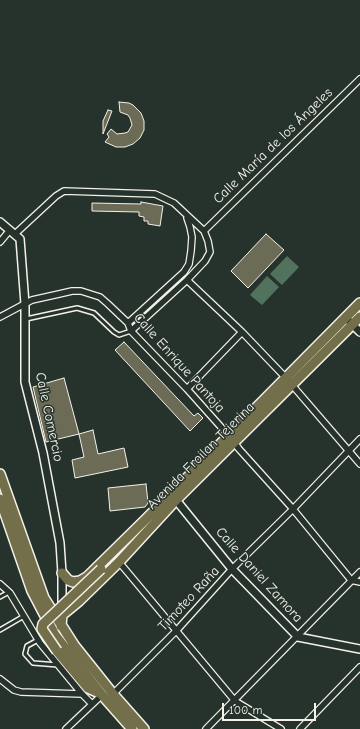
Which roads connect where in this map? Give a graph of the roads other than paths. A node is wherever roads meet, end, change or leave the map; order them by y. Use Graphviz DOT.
graph roads {
  1 [pos="360,78"];
  2 [pos="187,216"];
  3 [pos="0,222"];
  4 [pos="204,231"];
  5 [pos="13,232"];
  6 [pos="0,242"];
  7 [pos="187,280"];
  8 [pos="360,303"];
  9 [pos="24,304"];
  10 [pos="360,317"];
  11 [pos="0,318"];
  12 [pos="24,319"];
  13 [pos="349,321"];
  14 [pos="128,323"];
  15 [pos="130,331"];
  16 [pos="242,332"];
  17 [pos="360,332"];
  18 [pos="289,382"];
  19 [pos="187,389"];
  20 [pos="231,439"];
  21 [pos="360,439"];
  22 [pos="348,450"];
  23 [pos="360,464"];
  24 [pos="0,474"];
  25 [pos="0,499"];
  26 [pos="176,500"];
  27 [pos="293,509"];
  28 [pos="146,519"];
  29 [pos="119,562"];
  30 [pos="232,569"];
  31 [pos="360,572"];
  32 [pos="62,573"];
  33 [pos="351,580"];
  34 [pos="360,582"];
  35 [pos="0,584"];
  36 [pos="9,592"];
  37 [pos="0,597"];
  38 [pos="62,615"];
  39 [pos="24,616"];
  40 [pos="60,626"];
  41 [pos="0,630"];
  42 [pos="177,630"];
  43 [pos="298,637"];
  44 [pos="38,640"];
  45 [pos="360,648"];
  46 [pos="58,665"];
  47 [pos="360,667"];
  48 [pos="0,679"];
  49 [pos="82,694"];
  50 [pos="102,694"];
  51 [pos="113,694"];
  52 [pos="235,701"];
  53 [pos="92,704"];
  54 [pos="66,729"];
  55 [pos="132,729"];
  56 [pos="144,729"];
  57 [pos="206,729"];
  58 [pos="281,729"];
  59 [pos="300,729"];
  1 -- 4 [label="street, Calle María de los Ángeles"];
  2 -- 4 [label="street"];
  2 -- 5 [label="street"];
  2 -- 14 [label="street"];
  3 -- 5 [label="street"];
  4 -- 7 [label="street"];
  5 -- 6 [label="street"];
  5 -- 9 [label="street, Calle Comercio"];
  7 -- 15 [label="street"];
  7 -- 16 [label="street"];
  8 -- 13 [label="main road, Avenida Froilan Tejerina"];
  9 -- 11 [label="street, Calle Enrique Pantoja"];
  9 -- 12 [label="street, Calle Comercio"];
  9 -- 14 [label="street, Calle Enrique Pantoja"];
  10 -- 13 [label="main road, Avenida Froilan Tejerina"];
  12 -- 15 [label="lane"];
  12 -- 32 [label="street, Calle Comercio"];
  13 -- 17 [label="street"];
  13 -- 18 [label="main road, Avenida Froilan Tejerina"];
  14 -- 15 [label="street, Calle Enrique Pantoja"];
  15 -- 19 [label="street, Calle Enrique Pantoja"];
  16 -- 18 [label="street"];
  16 -- 19 [label="street"];
  18 -- 20 [label="main road, Avenida Froilan Tejerina"];
  18 -- 22 [label="street"];
  19 -- 20 [label="street, Calle Enrique Pantoja"];
  20 -- 26 [label="main road, Avenida Froilan Tejerina"];
  20 -- 27 [label="street, Calle Enrique Pantoja"];
  20 -- 28 [label="main road, Avenida Froilan Tejerina"];
  21 -- 22 [label="street, Timoteo Raña"];
  22 -- 23 [label="street"];
  22 -- 27 [label="street, Timoteo Raña"];
  24 -- 40 [label="main road"];
  25 -- 50 [label="main road"];
  26 -- 29 [label="main road, Avenida Froilan Tejerina"];
  26 -- 30 [label="street, Calle Daniel Zamora"];
  27 -- 30 [label="street, Timoteo Raña"];
  27 -- 33 [label="street, Calle Enrique Pantoja"];
  28 -- 32 [label="main road"];
  28 -- 50 [label="main road, bridge"];
  29 -- 38 [label="main road, Avenida Froilan Tejerina"];
  29 -- 42 [label="street"];
  30 -- 42 [label="street, Timoteo Raña"];
  30 -- 43 [label="street, Calle Daniel Zamora"];
  31 -- 33 [label="street"];
  32 -- 38 [label="street, Calle Comercio"];
  33 -- 34 [label="street"];
  33 -- 43 [label="street"];
  35 -- 36 [label="street"];
  36 -- 37 [label="lane"];
  36 -- 39 [label="street"];
  38 -- 40 [label="main road, Calle Comercio"];
  39 -- 41 [label="lane"];
  39 -- 44 [label="street"];
  40 -- 51 [label="main road"];
  42 -- 51 [label="street, Timoteo Raña"];
  42 -- 52 [label="street"];
  43 -- 45 [label="street, Calle Daniel Zamora"];
  43 -- 52 [label="street"];
  44 -- 46 [label="street"];
  44 -- 46 [label="lane"];
  46 -- 49 [label="street"];
  47 -- 59 [label="street"];
  48 -- 49 [label="street"];
  49 -- 53 [label="street"];
  50 -- 53 [label="street"];
  50 -- 55 [label="main road"];
  51 -- 56 [label="main road"];
  52 -- 57 [label="street"];
  52 -- 58 [label="street"];
  53 -- 54 [label="street"];
}
